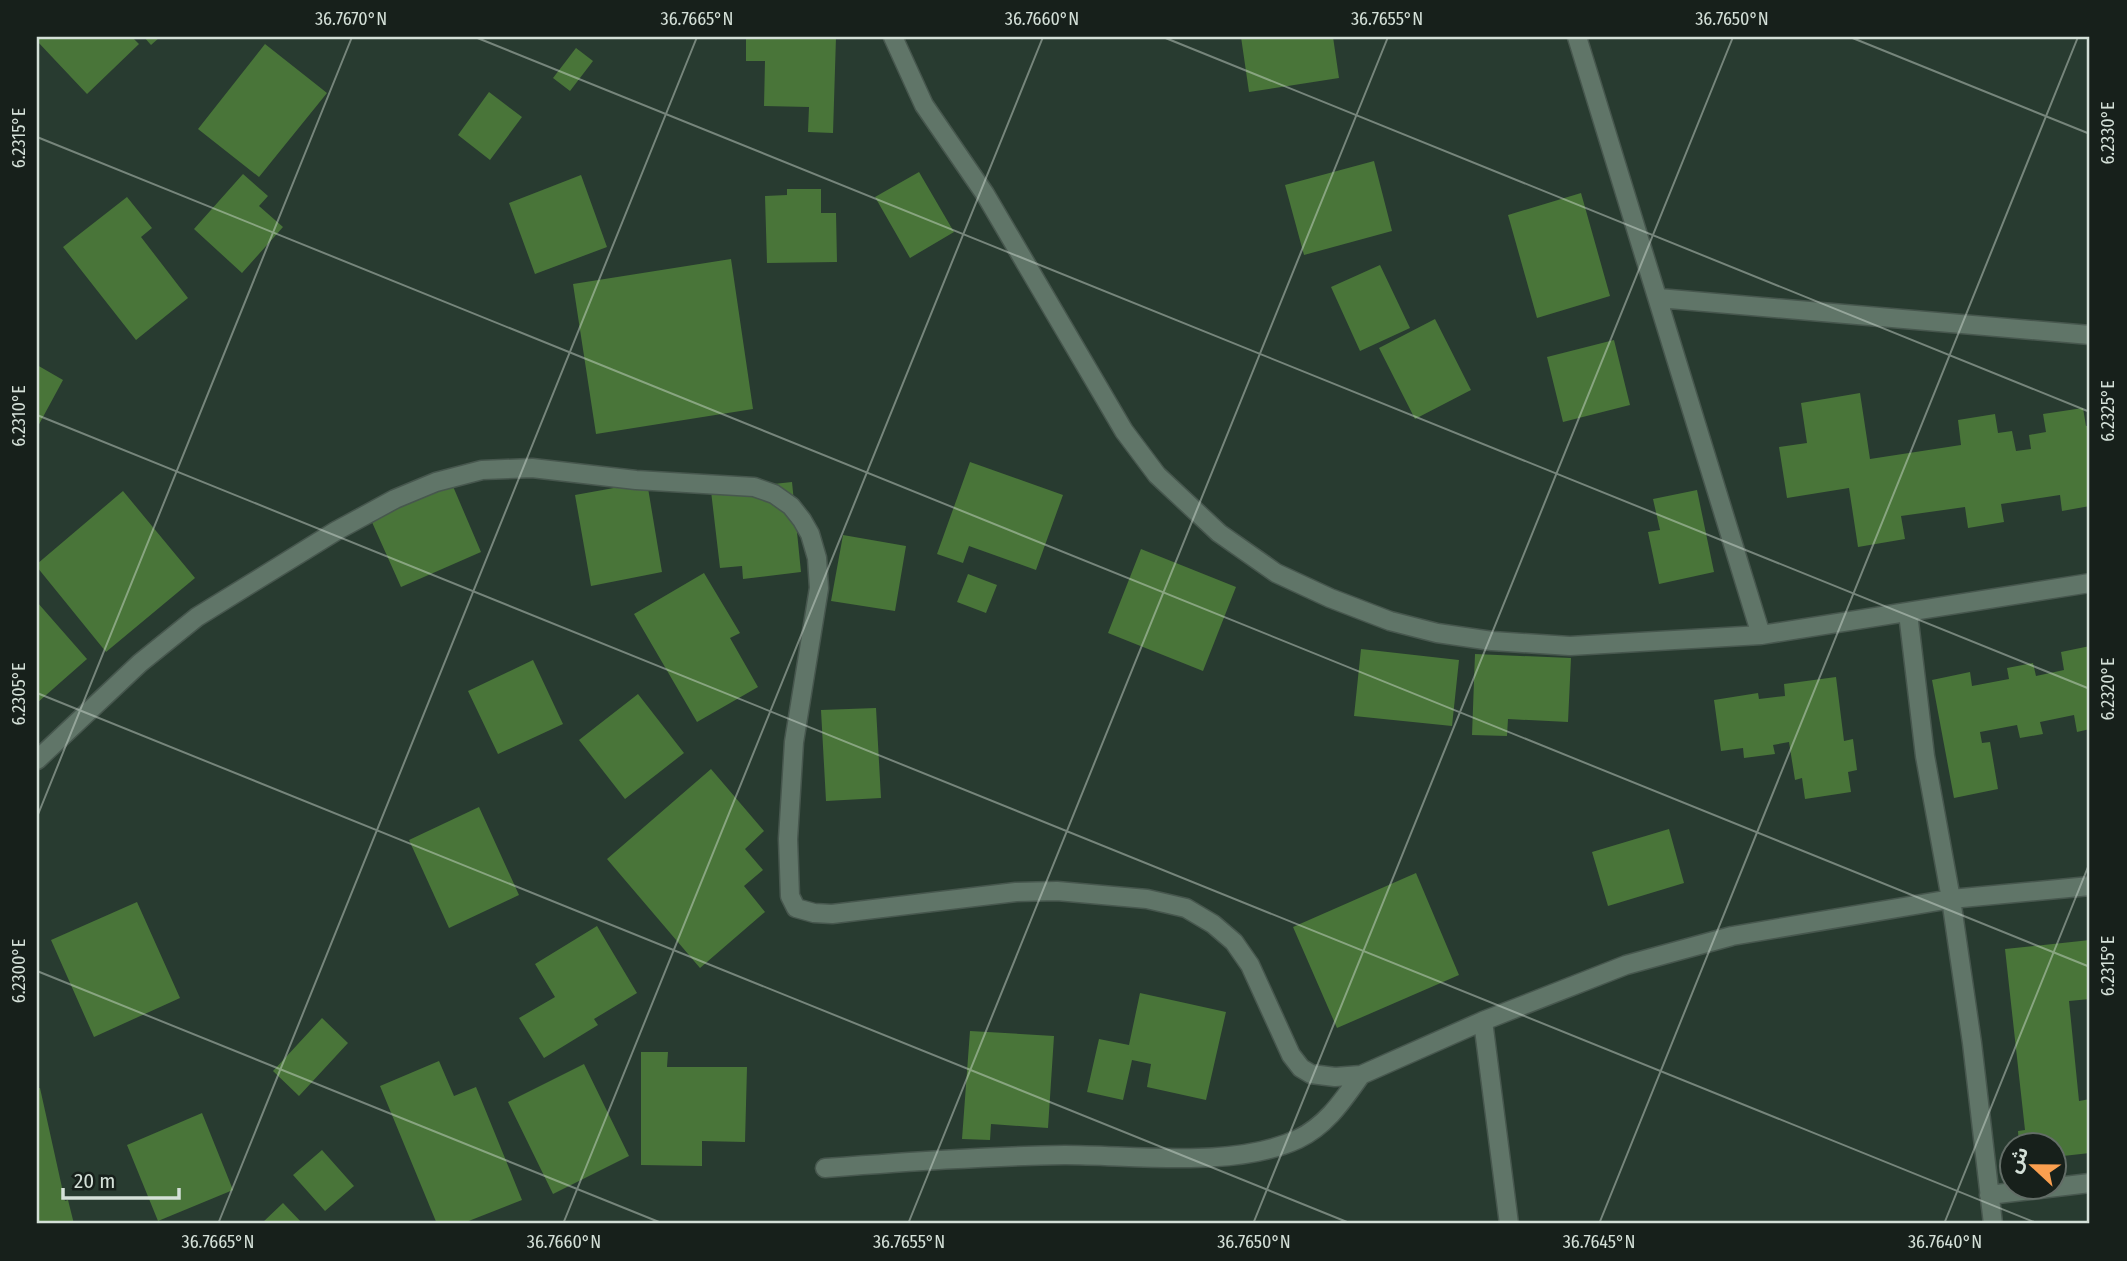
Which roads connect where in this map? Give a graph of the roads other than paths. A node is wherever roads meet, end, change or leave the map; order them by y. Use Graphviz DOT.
graph roads {
  1 [pos="893,37"];
  2 [pos="1577,37"];
  3 [pos="1658,299"];
  4 [pos="2090,335"];
  5 [pos="2090,583"];
  6 [pos="1908,613"];
  7 [pos="1761,635"];
  8 [pos="37,760"];
  9 [pos="2090,886"];
  10 [pos="1951,899"];
  11 [pos="1483,1021"];
  12 [pos="1361,1075"];
  13 [pos="825,1168"];
  14 [pos="2090,1183"];
  15 [pos="1989,1195"];
  16 [pos="1509,1224"];
  17 [pos="1993,1224"];
  1 -- 7 [label="street"];
  2 -- 3 [label="street"];
  3 -- 4 [label="street"];
  3 -- 7 [label="street"];
  5 -- 6 [label="street"];
  6 -- 7 [label="street"];
  6 -- 10 [label="street"];
  8 -- 12 [label="street"];
  9 -- 10 [label="street"];
  10 -- 11 [label="street"];
  10 -- 15 [label="street"];
  11 -- 12 [label="street"];
  11 -- 16 [label="street"];
  12 -- 13 [label="street"];
  14 -- 15 [label="street"];
  15 -- 17 [label="street"];
}
